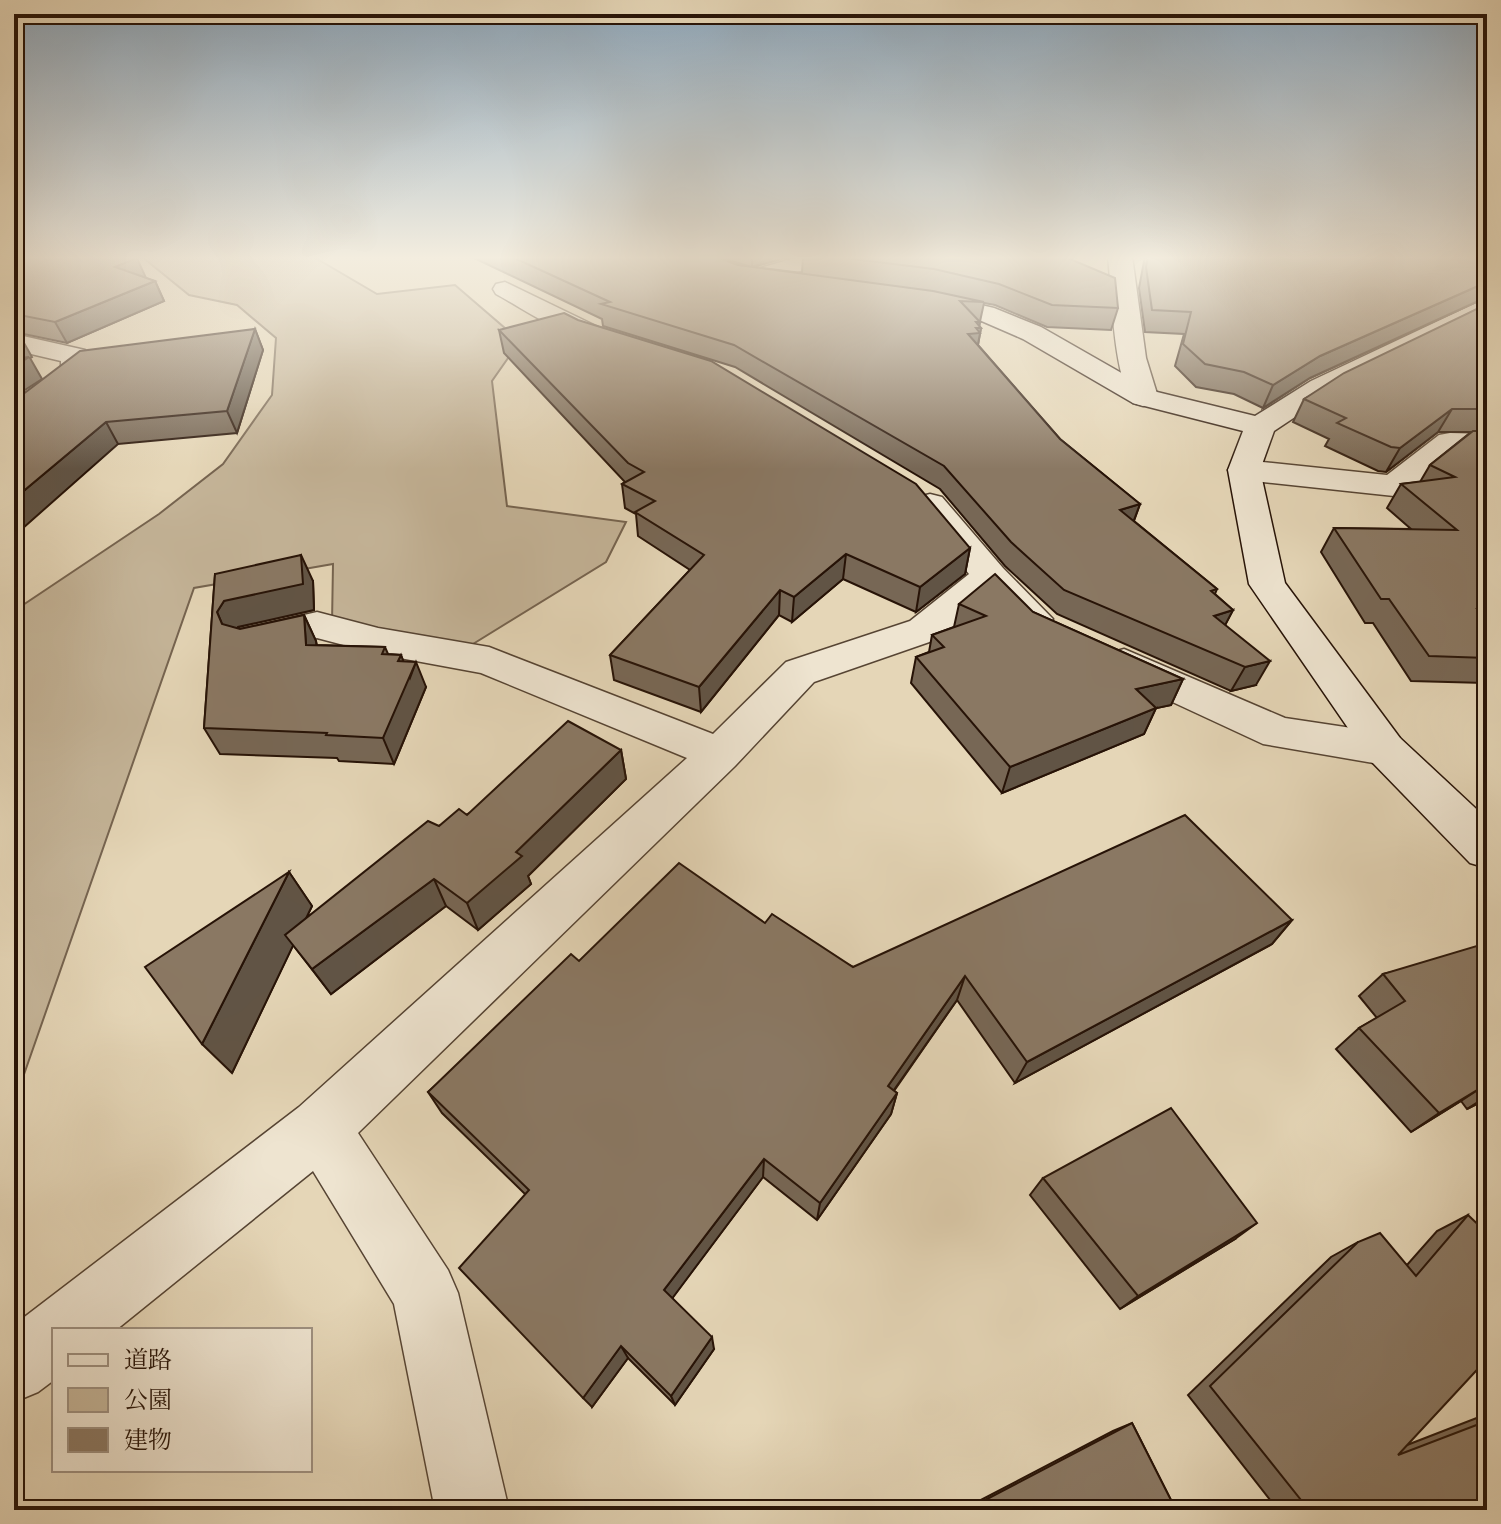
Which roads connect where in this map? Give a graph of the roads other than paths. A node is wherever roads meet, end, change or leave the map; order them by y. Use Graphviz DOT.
graph roads {
  1 [pos="578,327"];
  2 [pos="1018,327"];
  3 [pos="1129,327"];
  4 [pos="1444,327"];
  5 [pos="14,342"];
  6 [pos="650,352"];
  7 [pos="1143,397"];
  8 [pos="14,415"];
  9 [pos="1260,426"];
  10 [pos="1487,443"];
  11 [pos="1244,470"];
  12 [pos="899,482"];
  13 [pos="990,576"];
  14 [pos="1055,632"];
  15 [pos="253,639"];
  16 [pos="1097,651"];
  17 [pos="1385,749"];
  18 [pos="720,754"];
  19 [pos="1487,849"];
  20 [pos="320,1128"];
  21 [pos="66,1328"];
  22 [pos="52,1339"];
  23 [pos="14,1368"];
  24 [pos="472,1510"];
  1 -- 6 [label="street"];
  2 -- 7 [label="street"];
  3 -- 7 [label="street"];
  4 -- 9 [label="street"];
  5 -- 8 [label="street"];
  7 -- 9 [label="street"];
  9 -- 11 [label="street"];
  10 -- 11 [label="street"];
  11 -- 17 [label="street"];
  12 -- 13 [label="street"];
  13 -- 14 [label="street"];
  13 -- 18 [label="street"];
  15 -- 18 [label="street"];
  16 -- 17 [label="street"];
  17 -- 19 [label="street"];
  18 -- 20 [label="street"];
  20 -- 21 [label="street"];
  20 -- 24 [label="street"];
  22 -- 23 [label="street"];
}
